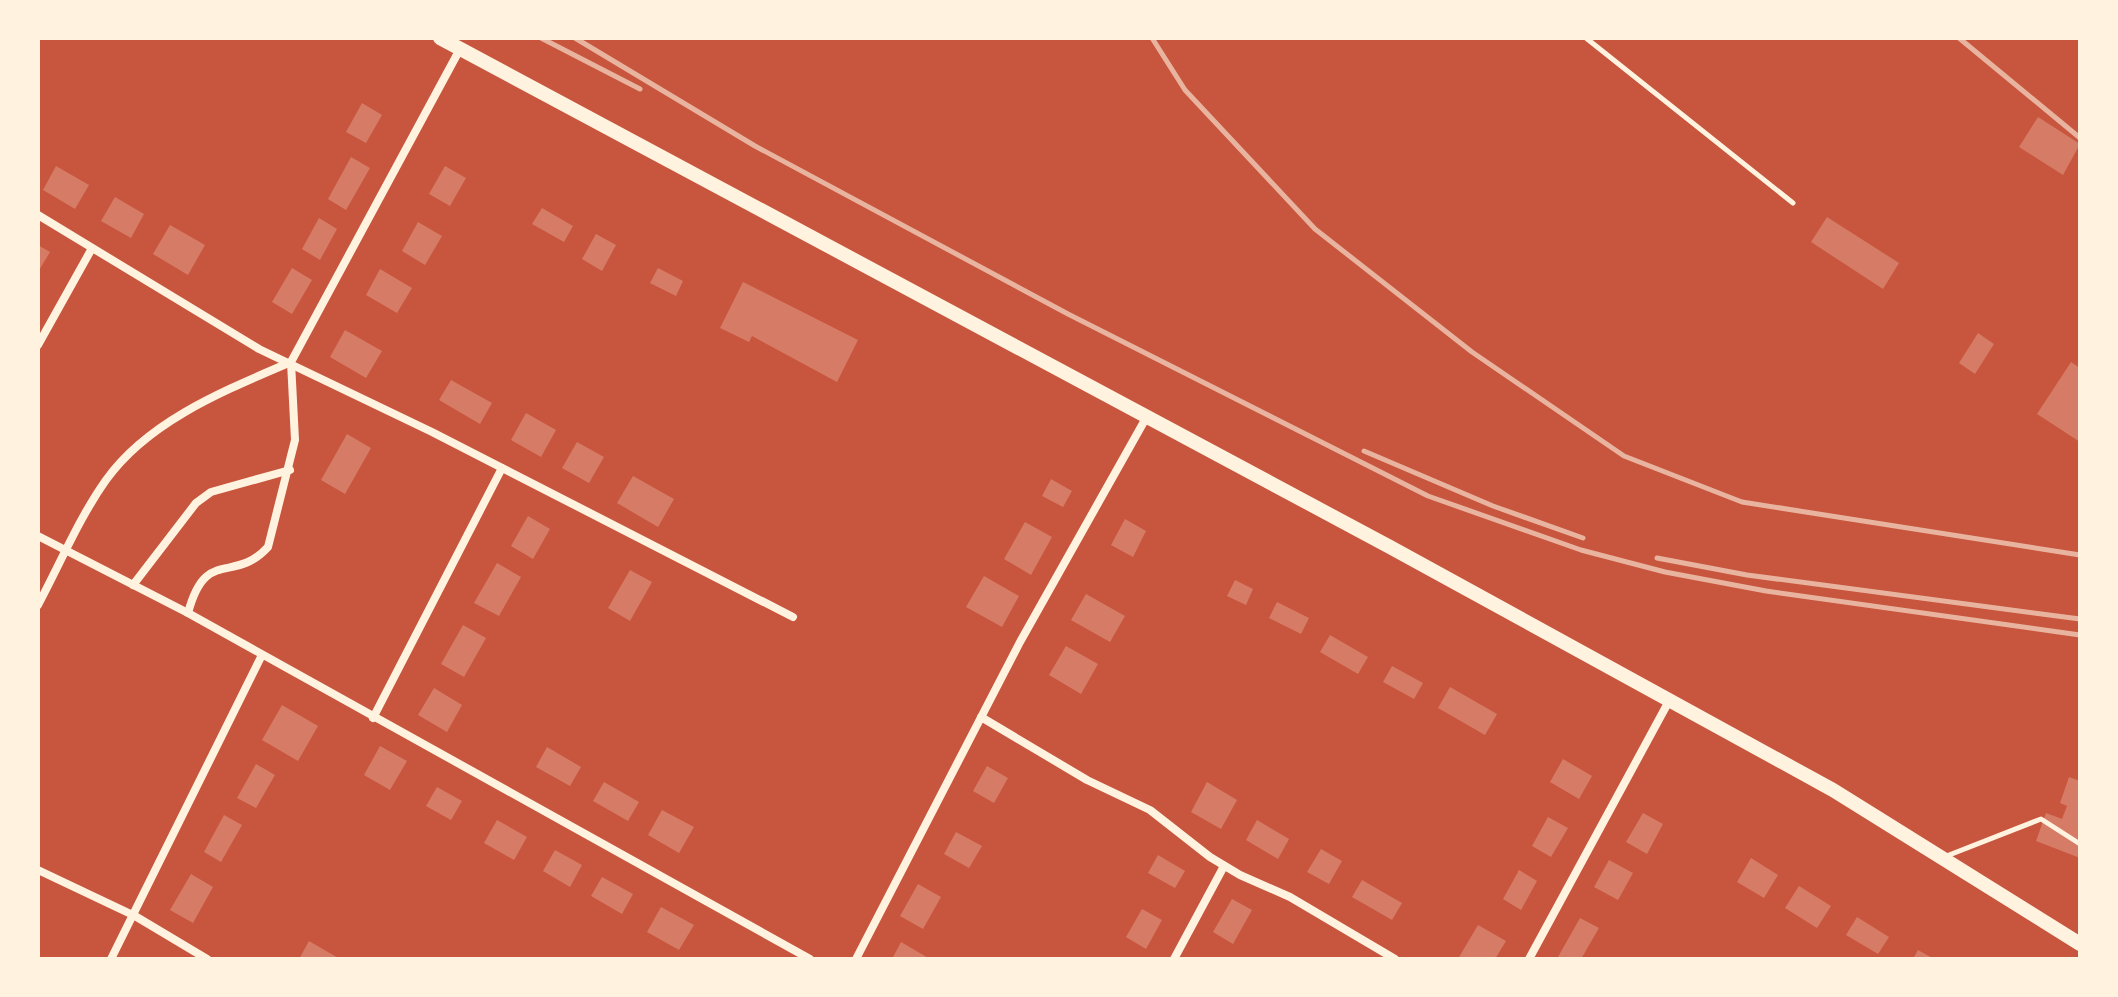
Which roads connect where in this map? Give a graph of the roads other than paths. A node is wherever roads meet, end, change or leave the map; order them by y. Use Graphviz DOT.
graph roads {
  1 [pos="440,38"];
  2 [pos="1586,38"];
  3 [pos="460,49"];
  4 [pos="1793,203"];
  5 [pos="38,215"];
  6 [pos="91,250"];
  7 [pos="38,345"];
  8 [pos="291,362"];
  9 [pos="1146,418"];
  10 [pos="502,468"];
  11 [pos="290,470"];
  12 [pos="38,536"];
  13 [pos="68,551"];
  14 [pos="133,585"];
  15 [pos="38,605"];
  16 [pos="188,613"];
  17 [pos="793,617"];
  18 [pos="262,655"];
  19 [pos="1669,701"];
  20 [pos="981,717"];
  21 [pos="373,718"];
  22 [pos="2080,844"];
  23 [pos="1944,857"];
  24 [pos="1224,866"];
  25 [pos="38,870"];
  26 [pos="135,916"];
  27 [pos="2080,944"];
  28 [pos="111,959"];
  29 [pos="207,959"];
  30 [pos="810,959"];
  31 [pos="856,959"];
  32 [pos="1174,959"];
  33 [pos="1395,959"];
  34 [pos="1529,959"];
  1 -- 3 [label="main road"];
  2 -- 4 [label="lane"];
  3 -- 8 [label="street"];
  3 -- 9 [label="main road"];
  5 -- 6 [label="street"];
  6 -- 7 [label="street"];
  6 -- 8 [label="street"];
  8 -- 10 [label="street"];
  8 -- 11 [label="street"];
  8 -- 13 [label="street"];
  9 -- 19 [label="main road"];
  9 -- 20 [label="street"];
  10 -- 17 [label="street"];
  10 -- 21 [label="street"];
  11 -- 14 [label="street"];
  11 -- 16 [label="street"];
  12 -- 13 [label="street"];
  13 -- 14 [label="street"];
  13 -- 15 [label="street"];
  14 -- 16 [label="street"];
  16 -- 18 [label="street"];
  18 -- 21 [label="street"];
  18 -- 26 [label="street"];
  19 -- 23 [label="main road"];
  19 -- 34 [label="street"];
  20 -- 24 [label="street"];
  20 -- 31 [label="street"];
  21 -- 30 [label="street"];
  22 -- 23 [label="lane"];
  23 -- 27 [label="main road"];
  24 -- 32 [label="street"];
  24 -- 33 [label="street"];
  25 -- 26 [label="street"];
  26 -- 28 [label="street"];
  26 -- 29 [label="street"];
}
